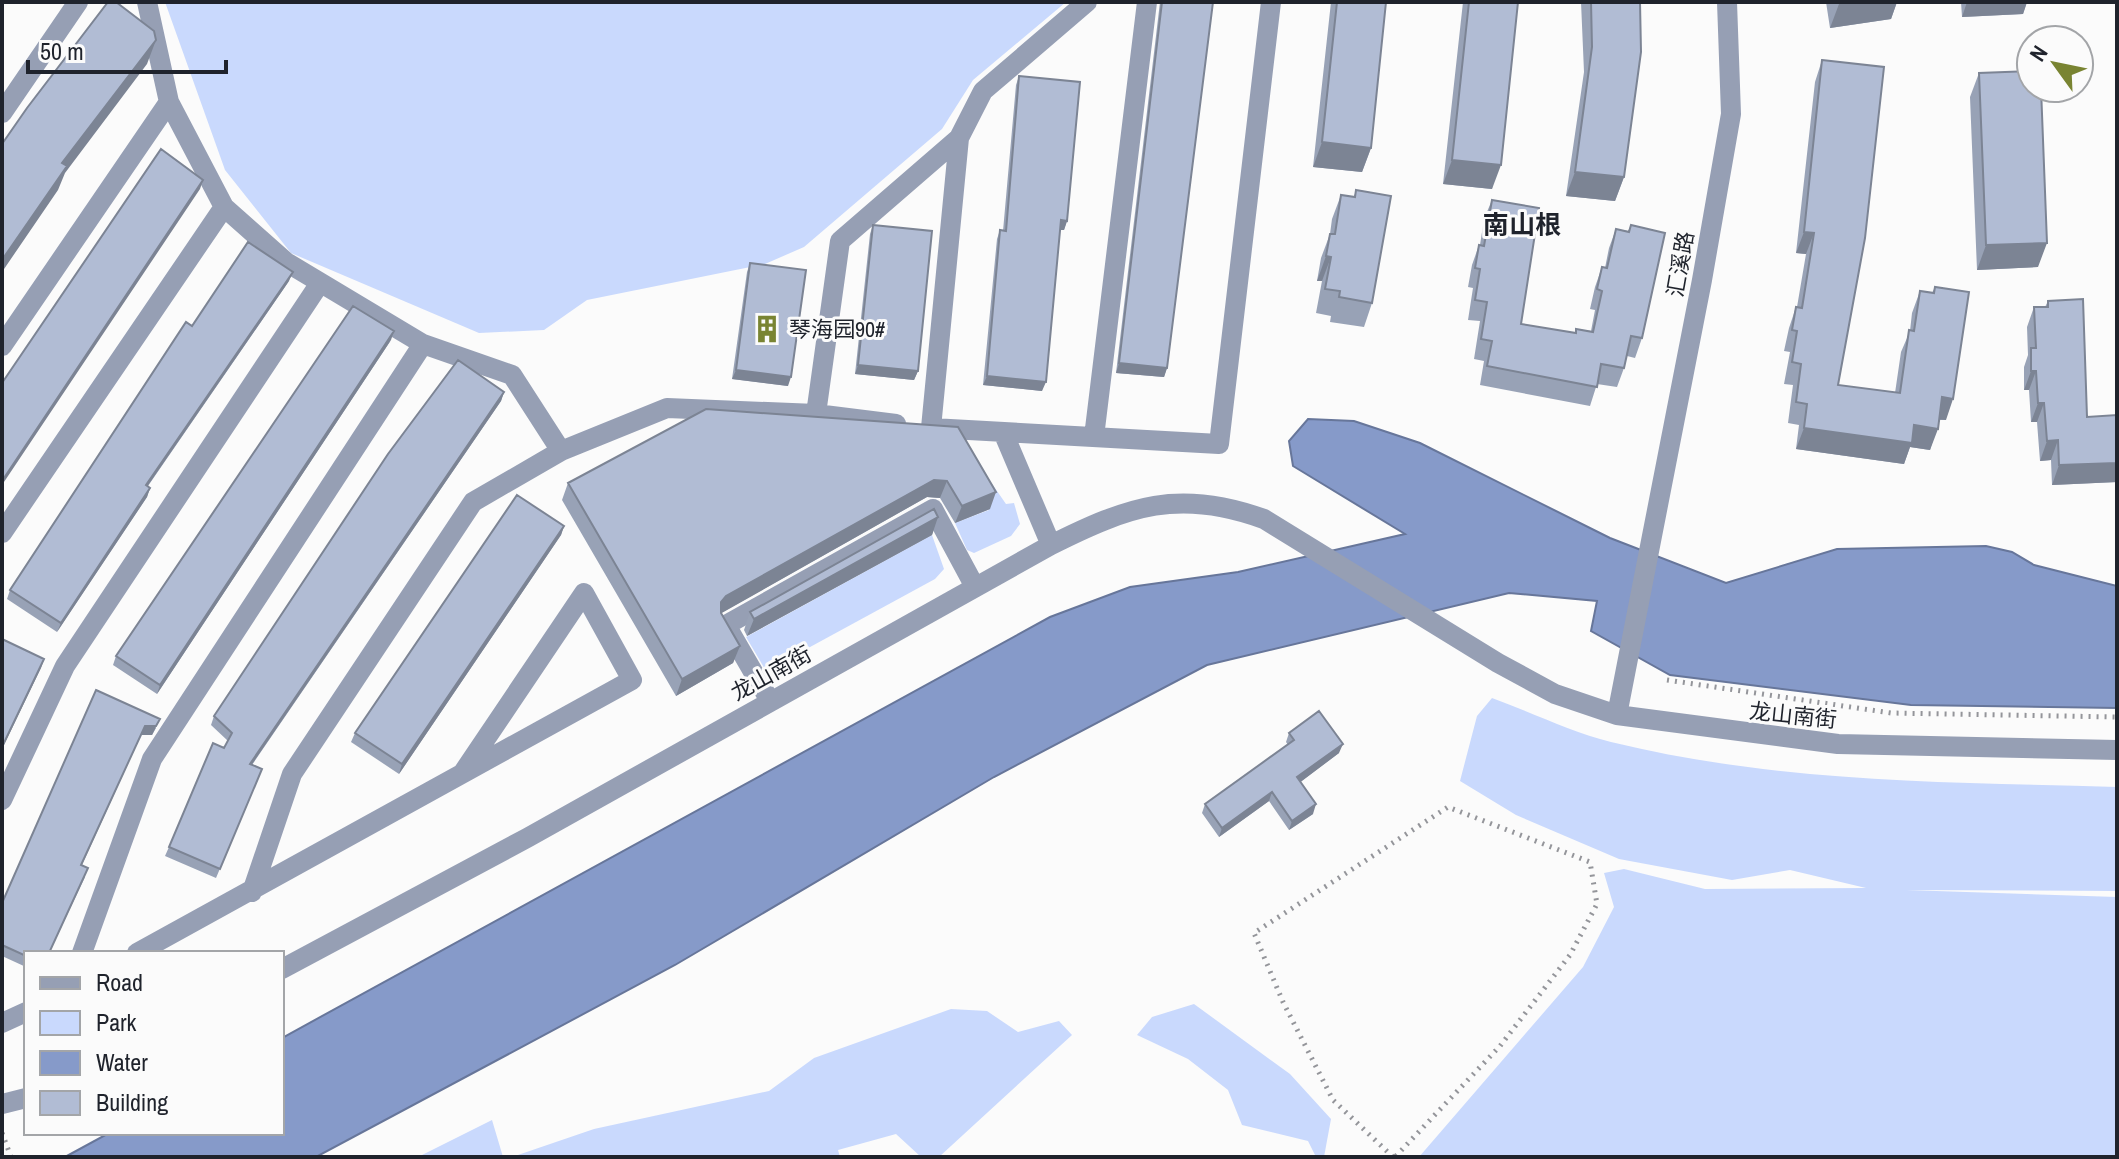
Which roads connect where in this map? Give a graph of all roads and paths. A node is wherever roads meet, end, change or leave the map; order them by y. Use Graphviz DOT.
graph roads {
  1 [pos="78,2"];
  2 [pos="147,2"];
  3 [pos="1087,2"];
  4 [pos="1147,2"];
  5 [pos="1271,2"];
  6 [pos="1727,2"];
  7 [pos="169,102"];
  8 [pos="2,113"];
  9 [pos="959,138"];
  10 [pos="224,207"];
  11 [pos="320,283"];
  12 [pos="423,344"];
  13 [pos="2,346"];
  14 [pos="816,414"];
  15 [pos="931,428"];
  16 [pos="1003,432"];
  17 [pos="1094,437"];
  18 [pos="561,451"];
  19 [pos="2,533"];
  20 [pos="1051,545"];
  21 [pos="975,587"];
  22 [pos="1667,680"];
  23 [pos="770,701"];
  24 [pos="1617,715"];
  25 [pos="2117,717"];
  26 [pos="2117,750"];
  27 [pos="462,774"];
  28 [pos="2,800"];
  29 [pos="252,892"];
  30 [pos="83,951"];
  31 [pos="141,951"];
  32 [pos="284,968"];
  33 [pos="24,1013"];
  34 [pos="2,1023"];
  35 [pos="24,1098"];
  36 [pos="2,1104"];
  37 [pos="2,1133"];
  38 [pos="11,1157"];
  39 [pos="1394,1157"];
  1 -- 8 [label="street"];
  2 -- 7 [label="street"];
  3 -- 9 [label="street"];
  4 -- 17 [label="street"];
  5 -- 17 [label="street"];
  6 -- 24 [label="street, 汇溪路"];
  7 -- 10 [label="street"];
  7 -- 13 [label="street"];
  9 -- 14 [label="street"];
  9 -- 15 [label="street"];
  10 -- 11 [label="street"];
  10 -- 19 [label="street"];
  11 -- 12 [label="street"];
  11 -- 28 [label="street"];
  12 -- 18 [label="street"];
  12 -- 30 [label="street"];
  14 -- 15 [label="street"];
  14 -- 18 [label="street"];
  15 -- 16 [label="street"];
  16 -- 17 [label="street"];
  16 -- 20 [label="street"];
  18 -- 29 [label="street"];
  20 -- 21 [label="street, 龙山南街"];
  20 -- 24 [label="street, 龙山南街"];
  21 -- 23 [label="street, 龙山南街"];
  21 -- 23 [label="street"];
  22 -- 25 [label="path"];
  23 -- 32 [label="street, 龙山南街"];
  24 -- 26 [label="street, 龙山南街"];
  27 -- 27 [label="street"];
  27 -- 29 [label="street"];
  29 -- 31 [label="street"];
  33 -- 34 [label="street"];
  35 -- 36 [label="street"];
  37 -- 38 [label="path"];
  39 -- 39 [label="path"];
}
